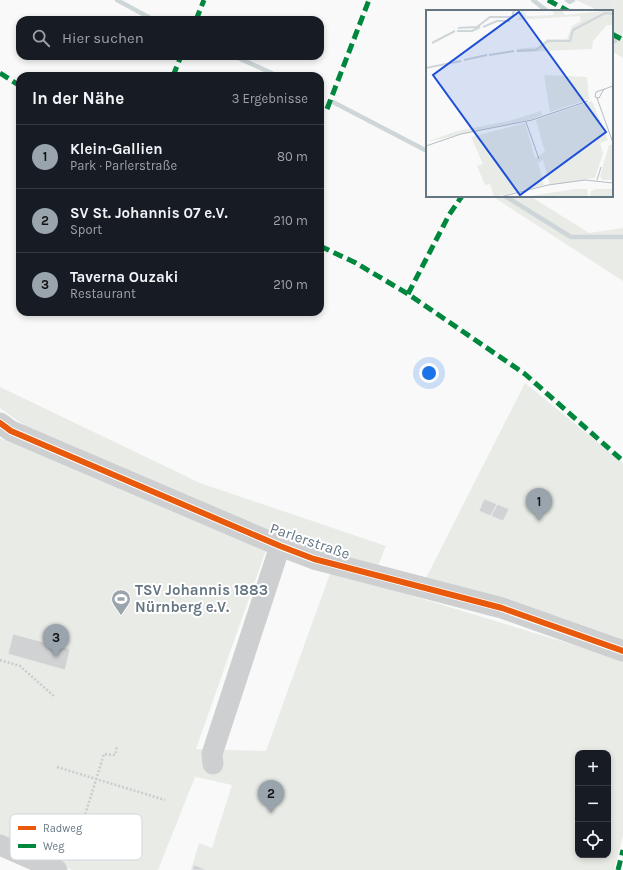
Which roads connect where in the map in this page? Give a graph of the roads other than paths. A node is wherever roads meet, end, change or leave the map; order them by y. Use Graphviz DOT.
graph roads {
  1 [pos="0,423"];
  2 [pos="280,546"];
  3 [pos="623,651"];
  4 [pos="213,764"];
  5 [pos="0,845"];
  6 [pos="10,848"];
  7 [pos="46,860"];
  8 [pos="64,866"];
  1 -- 2 [label="street, Parlerstraße"];
  2 -- 3 [label="street, Parlerstraße"];
  2 -- 4 [label="street"];
  5 -- 6 [label="street"];
  7 -- 8 [label="street"];
}
